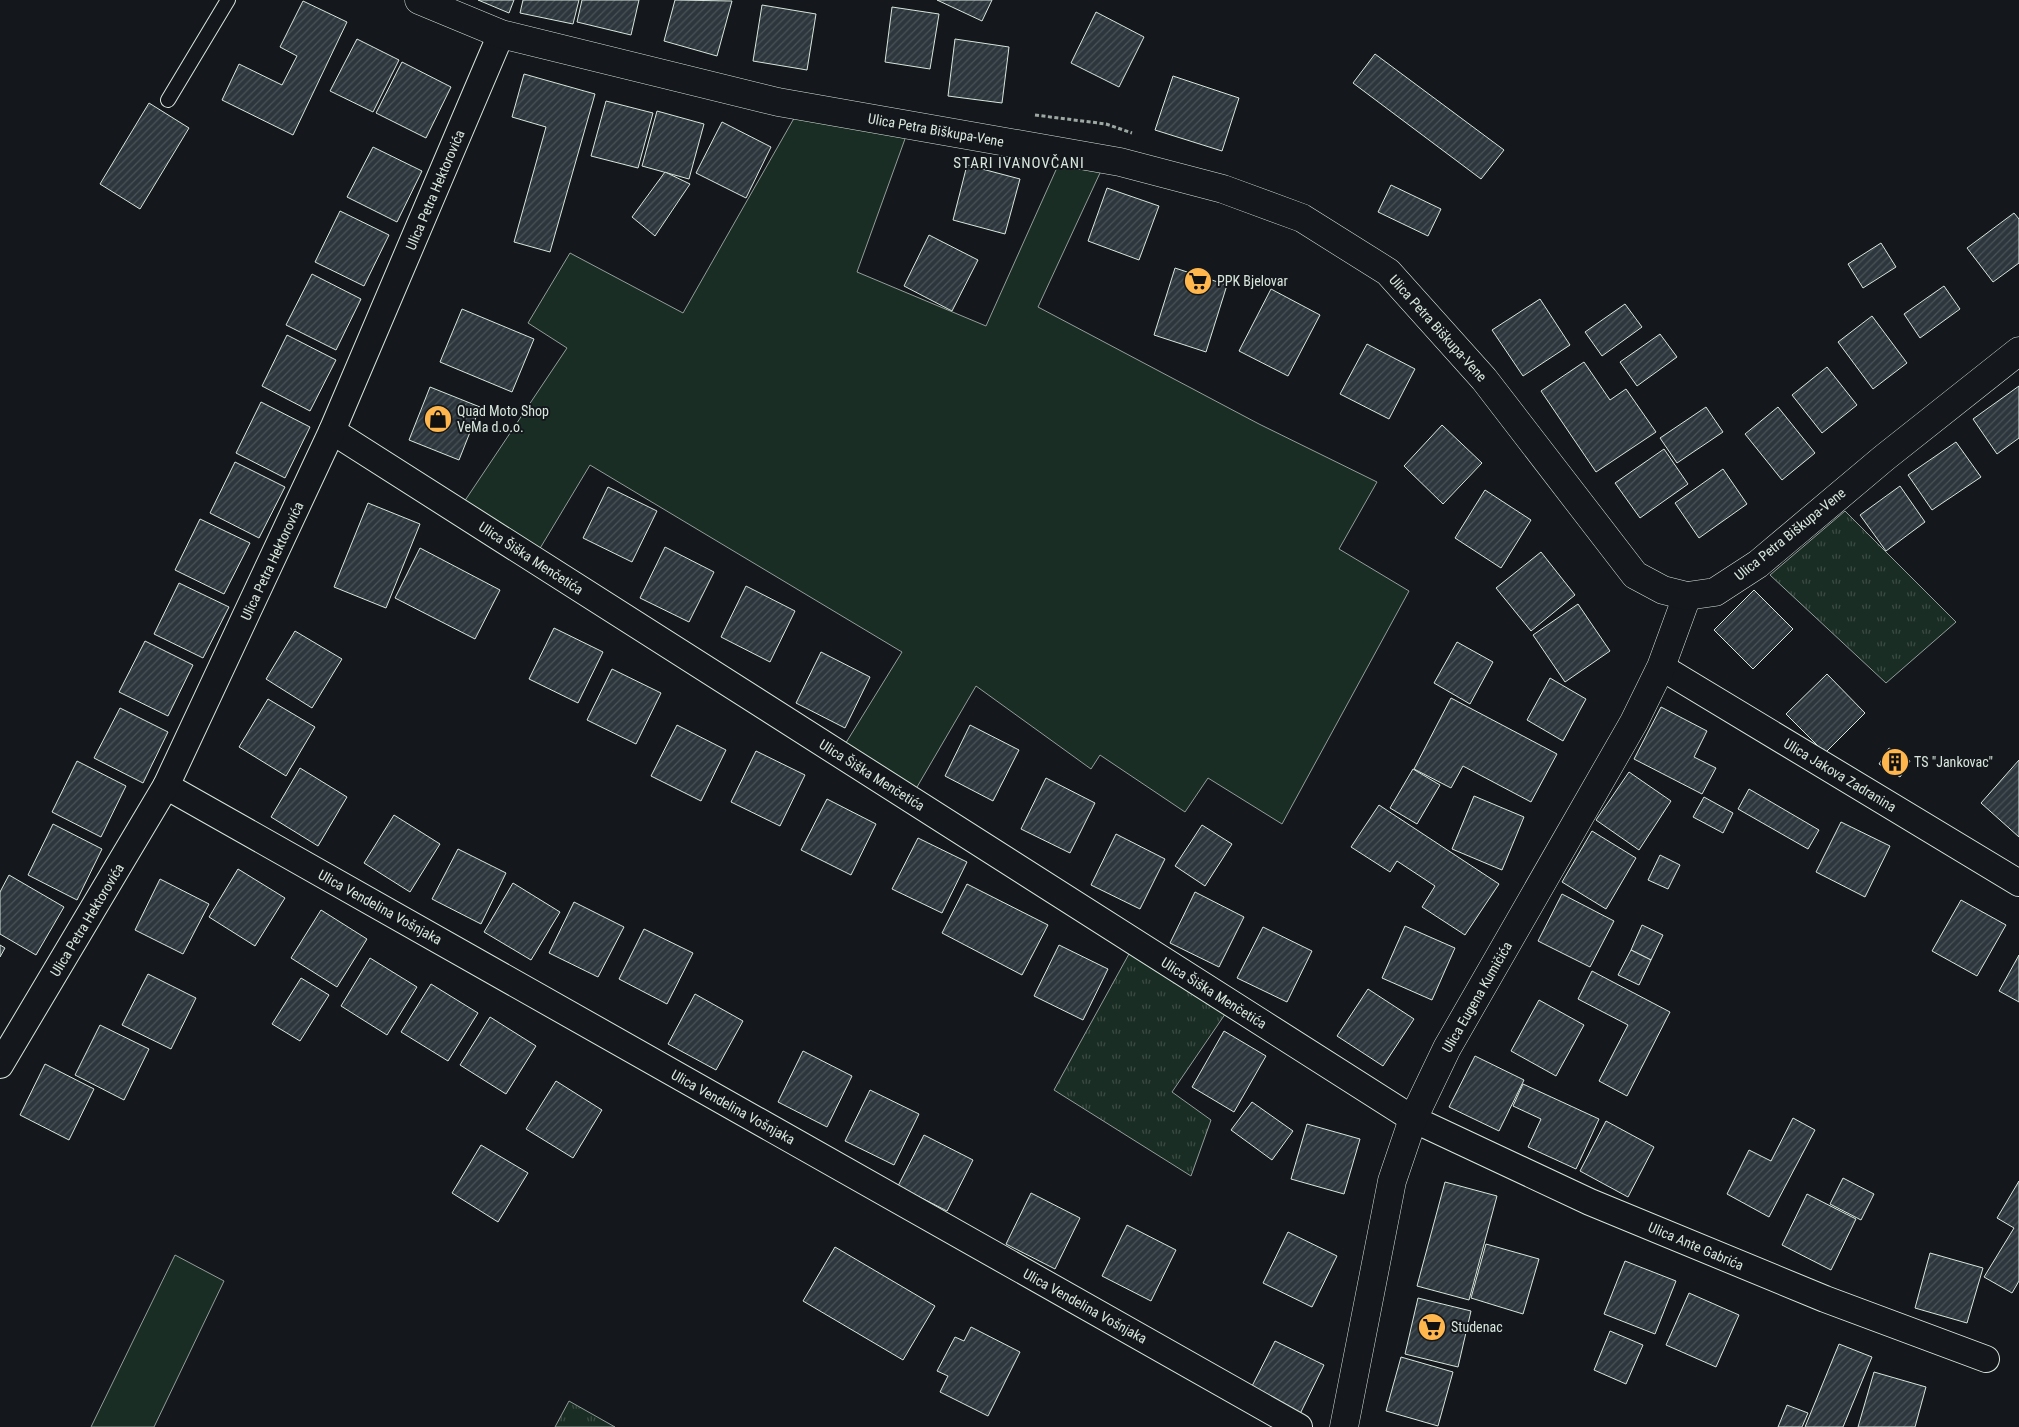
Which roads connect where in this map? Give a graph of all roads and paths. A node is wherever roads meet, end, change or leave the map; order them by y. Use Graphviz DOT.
graph roads {
  1 [pos="228,0"];
  2 [pos="419,0"];
  3 [pos="501,34"];
  4 [pos="168,100"];
  5 [pos="2019,351"];
  6 [pos="332,431"];
  7 [pos="1687,596"];
  8 [pos="1661,667"];
  9 [pos="166,786"];
  10 [pos="2019,883"];
  11 [pos="0,1065"];
  12 [pos="1413,1119"];
  13 [pos="1986,1359"];
  14 [pos="1299,1427"];
  15 [pos="1344,1427"];
  1 -- 4 [label="lane"];
  2 -- 3 [label="main road, Ulica Petra Biškupa-Vene"];
  3 -- 6 [label="street, Ulica Petra Hektorovića"];
  3 -- 7 [label="main road, Ulica Petra Biškupa-Vene"];
  5 -- 7 [label="main road, Ulica Petra Biškupa-Vene"];
  6 -- 9 [label="street, Ulica Petra Hektorovića"];
  6 -- 12 [label="street, Ulica Šiška Menčetića"];
  7 -- 8 [label="main road, Ulica Eugena Kumičića"];
  8 -- 10 [label="street, Ulica Jakova Zadranina"];
  8 -- 12 [label="main road, Ulica Eugena Kumičića"];
  9 -- 11 [label="street, Ulica Petra Hektorovića"];
  9 -- 14 [label="street, Ulica Vendelina Vošnjaka"];
  12 -- 13 [label="street, Ulica Ante Gabrića"];
  12 -- 15 [label="main road, Ulica Eugena Kumičića"];
}
